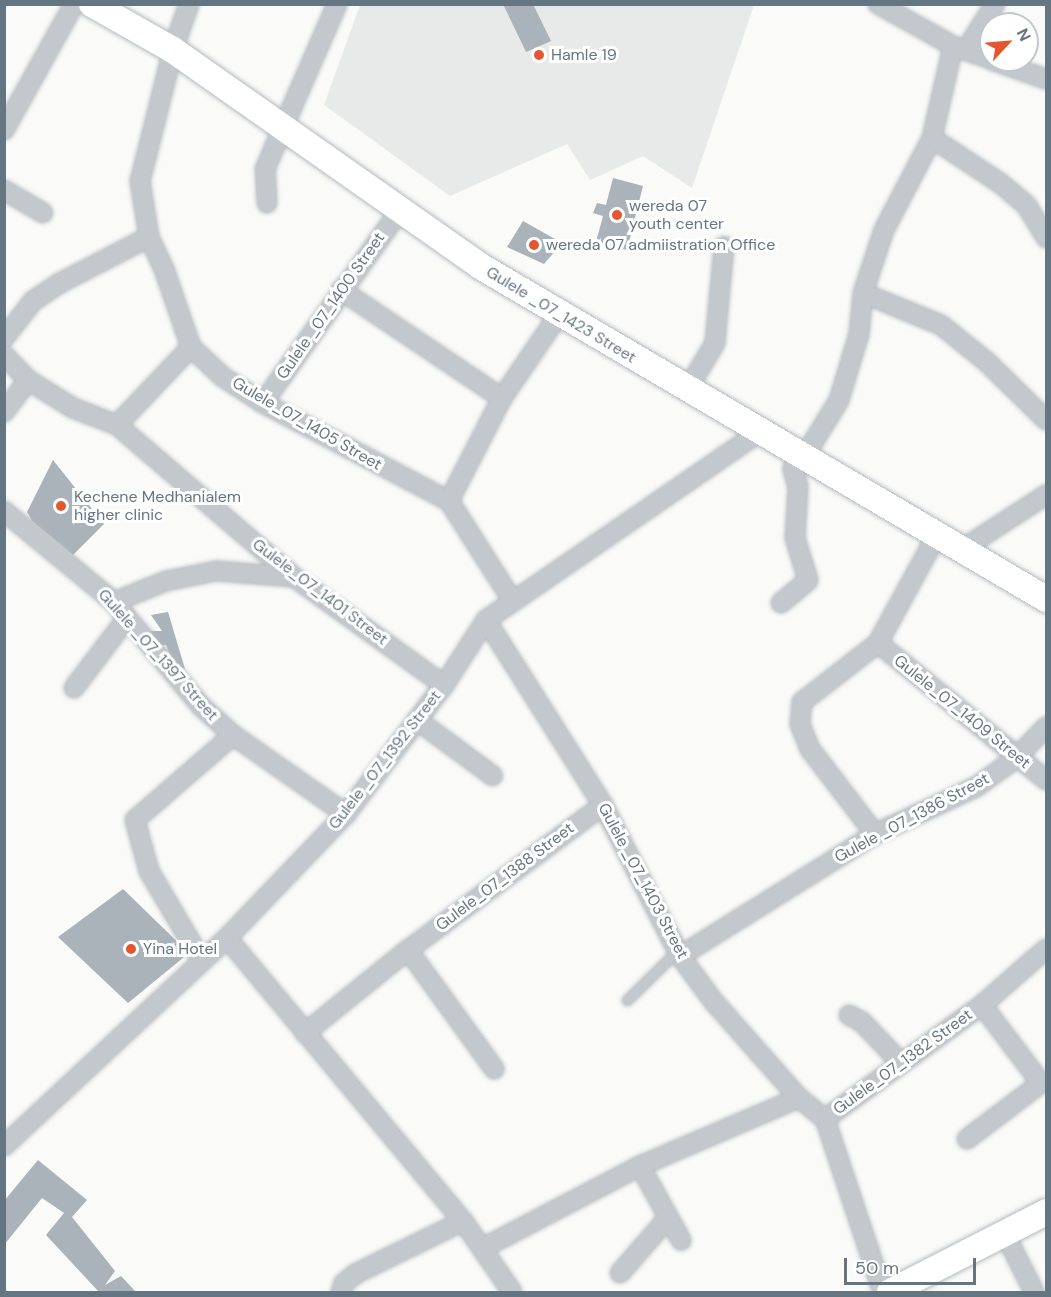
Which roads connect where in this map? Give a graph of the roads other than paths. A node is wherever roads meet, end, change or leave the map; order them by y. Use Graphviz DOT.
graph roads {
  1 [pos="74,4"];
  2 [pos="92,4"];
  3 [pos="189,4"];
  4 [pos="337,4"];
  5 [pos="878,4"];
  6 [pos="995,4"];
  7 [pos="959,48"];
  8 [pos="173,50"];
  9 [pos="979,55"];
  10 [pos="1027,72"];
  11 [pos="1047,79"];
  12 [pos="285,127"];
  13 [pos="4,130"];
  14 [pos="932,138"];
  15 [pos="4,190"];
  16 [pos="267,203"];
  17 [pos="400,210"];
  18 [pos="43,213"];
  19 [pos="148,237"];
  20 [pos="1047,238"];
  21 [pos="724,246"];
  22 [pos="341,290"];
  23 [pos="863,292"];
  24 [pos="560,313"];
  25 [pos="4,338"];
  26 [pos="191,347"];
  27 [pos="4,355"];
  28 [pos="28,380"];
  29 [pos="687,390"];
  30 [pos="502,398"];
  31 [pos="263,403"];
  32 [pos="4,412"];
  33 [pos="1047,420"];
  34 [pos="117,424"];
  35 [pos="761,431"];
  36 [pos="804,457"];
  37 [pos="1047,495"];
  38 [pos="449,501"];
  39 [pos="4,512"];
  40 [pos="938,532"];
  41 [pos="964,548"];
  42 [pos="294,577"];
  43 [pos="1047,599"];
  44 [pos="512,600"];
  45 [pos="114,602"];
  46 [pos="781,603"];
  47 [pos="127,618"];
  48 [pos="486,620"];
  49 [pos="878,643"];
  50 [pos="444,685"];
  51 [pos="74,688"];
  52 [pos="417,720"];
  53 [pos="1047,728"];
  54 [pos="233,735"];
  55 [pos="1015,759"];
  56 [pos="493,776"];
  57 [pos="1047,780"];
  58 [pos="603,805"];
  59 [pos="346,814"];
  60 [pos="875,834"];
  61 [pos="227,938"];
  62 [pos="408,950"];
  63 [pos="1047,950"];
  64 [pos="678,953"];
  65 [pos="202,961"];
  66 [pos="627,1000"];
  67 [pos="982,1005"];
  68 [pos="849,1015"];
  69 [pos="305,1033"];
  70 [pos="902,1063"];
  71 [pos="494,1069"];
  72 [pos="799,1098"];
  73 [pos="825,1119"];
  74 [pos="967,1139"];
  75 [pos="4,1146"];
  76 [pos="640,1166"];
  77 [pos="1047,1212"];
  78 [pos="668,1218"];
  79 [pos="463,1221"];
  80 [pos="1005,1233"];
  81 [pos="681,1240"];
  82 [pos="483,1248"];
  83 [pos="620,1273"];
  84 [pos="341,1293"];
  85 [pos="512,1293"];
  86 [pos="883,1293"];
  87 [pos="890,1293"];
  88 [pos="1034,1293"];
  1 -- 13 [label="street"];
  2 -- 8 [label="main road, Gulele _07_1423 Street"];
  3 -- 8 [label="street, Gulele_07_1405 Street"];
  4 -- 12 [label="street"];
  5 -- 7 [label="street"];
  6 -- 7 [label="street"];
  7 -- 9 [label="street"];
  7 -- 14 [label="street"];
  8 -- 12 [label="main road, Gulele _07_1423 Street"];
  8 -- 19 [label="street, Gulele_07_1405 Street"];
  10 -- 11 [label="street"];
  12 -- 16 [label="street"];
  12 -- 17 [label="main road, Gulele _07_1423 Street"];
  14 -- 20 [label="street"];
  14 -- 23 [label="street"];
  15 -- 18 [label="street"];
  17 -- 22 [label="street, Gulele _07_1400 Street"];
  17 -- 24 [label="main road, Gulele _07_1423 Street"];
  19 -- 25 [label="street"];
  19 -- 26 [label="street, Gulele_07_1405 Street"];
  21 -- 29 [label="street"];
  22 -- 30 [label="street"];
  22 -- 31 [label="street, Gulele _07_1400 Street"];
  23 -- 33 [label="street"];
  23 -- 36 [label="street"];
  24 -- 29 [label="main road, Gulele _07_1423 Street"];
  24 -- 30 [label="street"];
  26 -- 31 [label="street, Gulele_07_1405 Street"];
  26 -- 34 [label="street"];
  27 -- 28 [label="street, Gulele_07_1401 Street"];
  28 -- 32 [label="street"];
  28 -- 34 [label="street, Gulele_07_1401 Street"];
  29 -- 35 [label="main road, Gulele _07_1423 Street"];
  30 -- 38 [label="street"];
  31 -- 38 [label="street, Gulele_07_1405 Street"];
  34 -- 42 [label="street, Gulele_07_1401 Street"];
  35 -- 36 [label="main road, Gulele _07_1423 Street"];
  35 -- 44 [label="street, Gulele _07_1392 Street"];
  36 -- 40 [label="main road, Gulele _07_1423 Street"];
  36 -- 46 [label="street"];
  37 -- 41 [label="street"];
  38 -- 44 [label="street"];
  39 -- 45 [label="street, Gulele _07_1397 Street"];
  40 -- 41 [label="main road, Gulele _07_1423 Street"];
  40 -- 49 [label="street"];
  41 -- 43 [label="main road, Gulele _07_1423 Street"];
  42 -- 45 [label="street"];
  42 -- 50 [label="street, Gulele_07_1401 Street"];
  44 -- 48 [label="street, Gulele _07_1392 Street"];
  45 -- 47 [label="street, Gulele _07_1397 Street"];
  47 -- 51 [label="street"];
  47 -- 54 [label="street, Gulele _07_1397 Street"];
  48 -- 50 [label="street, Gulele _07_1392 Street"];
  48 -- 58 [label="street, Gulele _07_1403 Street"];
  49 -- 55 [label="street, Gulele_07_1409 Street"];
  49 -- 60 [label="street"];
  50 -- 52 [label="street, Gulele _07_1392 Street"];
  52 -- 56 [label="street"];
  52 -- 59 [label="street, Gulele _07_1392 Street"];
  53 -- 55 [label="street, Gulele _07_1386 Street"];
  54 -- 59 [label="street, Gulele _07_1397 Street"];
  54 -- 65 [label="street"];
  55 -- 57 [label="street, Gulele_07_1409 Street"];
  55 -- 60 [label="street, Gulele _07_1386 Street"];
  58 -- 62 [label="street, Gulele_07_1388 Street"];
  58 -- 64 [label="street, Gulele _07_1403 Street"];
  59 -- 61 [label="street, Gulele _07_1392 Street"];
  60 -- 64 [label="street, Gulele _07_1386 Street"];
  61 -- 65 [label="street, Gulele _07_1392 Street"];
  61 -- 69 [label="street"];
  62 -- 69 [label="street, Gulele_07_1388 Street"];
  62 -- 71 [label="street"];
  63 -- 67 [label="street, Gulele_07_1382 Street"];
  64 -- 66 [label="lane"];
  64 -- 72 [label="street, Gulele _07_1403 Street"];
  65 -- 75 [label="street, Gulele _07_1392 Street"];
  67 -- 70 [label="street, Gulele_07_1382 Street"];
  67 -- 74 [label="street, Gulele_07_1382 Street"];
  68 -- 70 [label="street"];
  69 -- 79 [label="street"];
  70 -- 73 [label="street, Gulele_07_1382 Street"];
  72 -- 73 [label="street, Gulele _07_1403 Street"];
  72 -- 76 [label="street"];
  73 -- 86 [label="street"];
  76 -- 78 [label="street"];
  76 -- 82 [label="street"];
  77 -- 80 [label="main road"];
  78 -- 81 [label="street"];
  78 -- 83 [label="street"];
  79 -- 82 [label="street"];
  79 -- 84 [label="street"];
  80 -- 87 [label="main road"];
  80 -- 88 [label="street"];
  82 -- 85 [label="street"];
}
